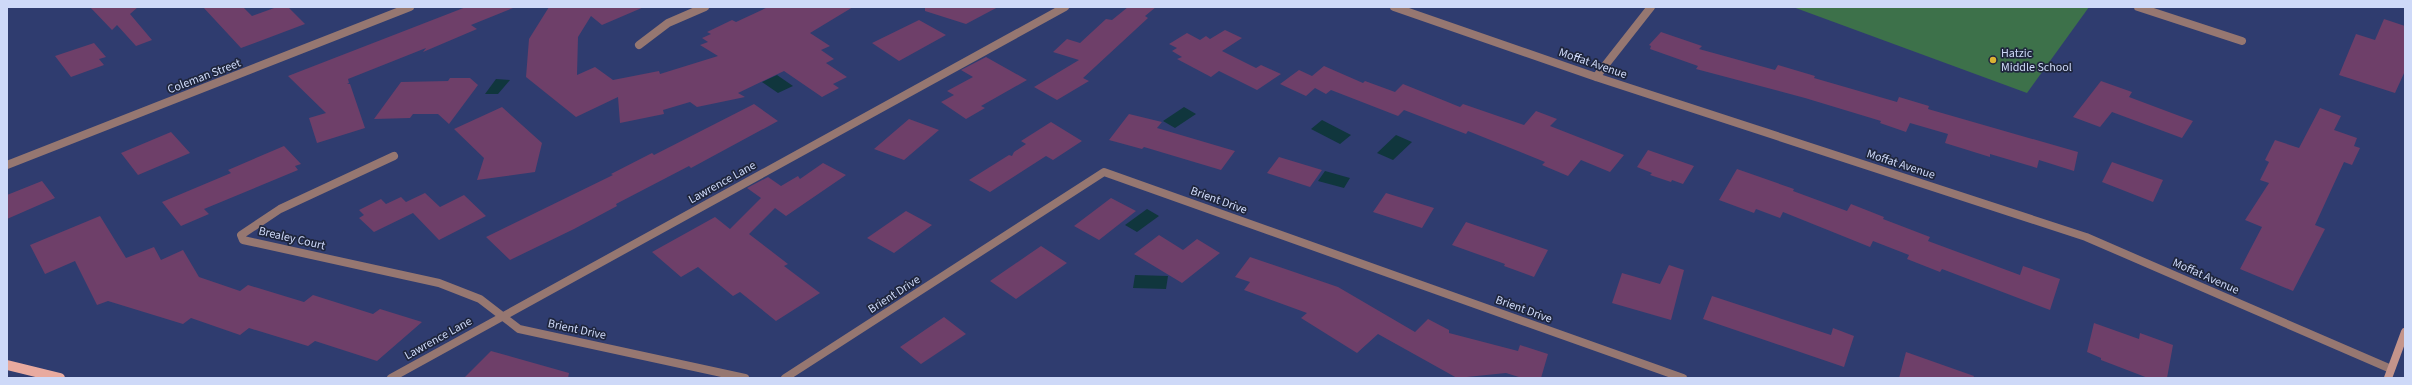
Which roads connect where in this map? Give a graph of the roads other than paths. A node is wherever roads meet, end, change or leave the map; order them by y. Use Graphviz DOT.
graph roads {
  1 [pos="410,7"];
  2 [pos="705,7"];
  3 [pos="1065,7"];
  4 [pos="1394,7"];
  5 [pos="1651,7"];
  6 [pos="2138,7"];
  7 [pos="2242,41"];
  8 [pos="639,45"];
  9 [pos="1596,77"];
  10 [pos="394,156"];
  11 [pos="7,165"];
  12 [pos="502,318"];
  13 [pos="2405,332"];
  14 [pos="7,365"];
  15 [pos="2389,374"];
  16 [pos="60,378"];
  17 [pos="391,378"];
  18 [pos="745,378"];
  19 [pos="785,378"];
  20 [pos="1683,378"];
  1 -- 11 [label="street, Coleman Street"];
  2 -- 8 [label="street"];
  3 -- 12 [label="street, Lawrence Lane"];
  4 -- 9 [label="street, Moffat Avenue"];
  5 -- 9 [label="street"];
  6 -- 7 [label="street"];
  9 -- 15 [label="street, Moffat Avenue"];
  10 -- 12 [label="street, Brealey Court"];
  12 -- 17 [label="street, Lawrence Lane"];
  12 -- 18 [label="street, Brient Drive"];
  13 -- 15 [label="main road"];
  14 -- 16 [label="main road"];
  19 -- 20 [label="street, Brient Drive"];
}
